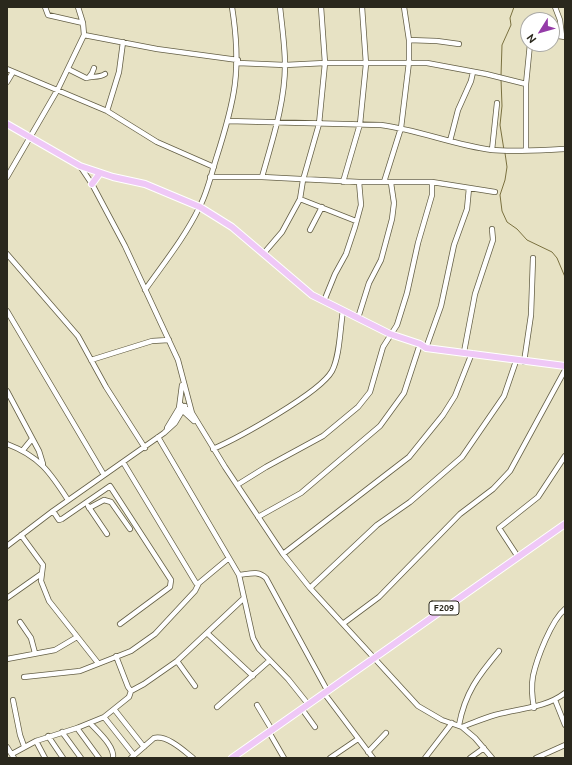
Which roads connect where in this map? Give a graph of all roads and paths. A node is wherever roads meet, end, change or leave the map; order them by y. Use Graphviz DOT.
graph roads {
  1 [pos="45,7"];
  2 [pos="78,7"];
  3 [pos="232,7"];
  4 [pos="280,7"];
  5 [pos="321,7"];
  6 [pos="362,7"];
  7 [pos="404,7"];
  8 [pos="556,7"];
  9 [pos="83,23"];
  10 [pos="84,35"];
  11 [pos="563,37"];
  12 [pos="409,40"];
  13 [pos="122,42"];
  14 [pos="459,44"];
  15 [pos="529,52"];
  16 [pos="238,61"];
  17 [pos="409,62"];
  18 [pos="325,63"];
  19 [pos="366,64"];
  20 [pos="285,65"];
  21 [pos="94,68"];
  22 [pos="7,69"];
  23 [pos="68,69"];
  24 [pos="13,72"];
  25 [pos="473,72"];
  26 [pos="105,74"];
  27 [pos="88,78"];
  28 [pos="7,82"];
  29 [pos="526,84"];
  30 [pos="58,89"];
  31 [pos="497,103"];
  32 [pos="107,111"];
  33 [pos="228,121"];
  34 [pos="277,122"];
  35 [pos="7,124"];
  36 [pos="319,124"];
  37 [pos="360,124"];
  38 [pos="401,128"];
  39 [pos="30,137"];
  40 [pos="450,141"];
  41 [pos="565,149"];
  42 [pos="492,150"];
  43 [pos="526,150"];
  44 [pos="80,166"];
  45 [pos="214,167"];
  46 [pos="8,171"];
  47 [pos="100,173"];
  48 [pos="7,177"];
  49 [pos="210,177"];
  50 [pos="262,177"];
  51 [pos="303,180"];
  52 [pos="343,182"];
  53 [pos="360,182"];
  54 [pos="384,182"];
  55 [pos="432,182"];
  56 [pos="391,183"];
  57 [pos="92,184"];
  58 [pos="469,188"];
  59 [pos="495,192"];
  60 [pos="300,199"];
  61 [pos="200,207"];
  62 [pos="322,207"];
  63 [pos="356,221"];
  64 [pos="492,229"];
  65 [pos="310,230"];
  66 [pos="264,253"];
  67 [pos="7,254"];
  68 [pos="533,258"];
  69 [pos="145,290"];
  70 [pos="324,301"];
  71 [pos="7,311"];
  72 [pos="344,311"];
  73 [pos="358,318"];
  74 [pos="390,334"];
  75 [pos="169,340"];
  76 [pos="420,344"];
  77 [pos="426,348"];
  78 [pos="464,352"];
  79 [pos="472,353"];
  80 [pos="91,360"];
  81 [pos="516,361"];
  82 [pos="524,362"];
  83 [pos="565,366"];
  84 [pos="565,370"];
  85 [pos="183,382"];
  86 [pos="185,390"];
  87 [pos="7,391"];
  88 [pos="182,407"];
  89 [pos="192,415"];
  90 [pos="175,423"];
  91 [pos="164,433"];
  92 [pos="158,437"];
  93 [pos="32,439"];
  94 [pos="7,444"];
  95 [pos="145,448"];
  96 [pos="213,449"];
  97 [pos="23,450"];
  98 [pos="565,456"];
  99 [pos="123,462"];
  100 [pos="44,466"];
  101 [pos="104,475"];
  102 [pos="237,485"];
  103 [pos="68,500"];
  104 [pos="86,502"];
  105 [pos="89,508"];
  106 [pos="53,511"];
  107 [pos="258,517"];
  108 [pos="565,524"];
  109 [pos="130,529"];
  110 [pos="107,534"];
  111 [pos="21,535"];
  112 [pos="7,546"];
  113 [pos="283,554"];
  114 [pos="518,557"];
  115 [pos="229,558"];
  116 [pos="41,574"];
  117 [pos="239,575"];
  118 [pos="200,583"];
  119 [pos="310,588"];
  120 [pos="7,598"];
  121 [pos="244,598"];
  122 [pos="565,609"];
  123 [pos="20,622"];
  124 [pos="344,623"];
  125 [pos="120,624"];
  126 [pos="207,633"];
  127 [pos="77,637"];
  128 [pos="499,651"];
  129 [pos="35,653"];
  130 [pos="116,656"];
  131 [pos="375,658"];
  132 [pos="7,659"];
  133 [pos="177,661"];
  134 [pos="269,661"];
  135 [pos="98,663"];
  136 [pos="253,676"];
  137 [pos="24,677"];
  138 [pos="195,686"];
  139 [pos="131,691"];
  140 [pos="326,691"];
  141 [pos="565,693"];
  142 [pos="13,700"];
  143 [pos="555,700"];
  144 [pos="308,704"];
  145 [pos="257,705"];
  146 [pos="217,707"];
  147 [pos="534,708"];
  148 [pos="114,709"];
  149 [pos="302,709"];
  150 [pos="104,716"];
  151 [pos="90,723"];
  152 [pos="452,723"];
  153 [pos="565,725"];
  154 [pos="461,726"];
  155 [pos="315,727"];
  156 [pos="77,728"];
  157 [pos="270,731"];
  158 [pos="62,732"];
  159 [pos="386,733"];
  160 [pos="48,736"];
  161 [pos="358,739"];
  162 [pos="36,741"];
  163 [pos="24,746"];
  164 [pos="565,746"];
  165 [pos="7,747"];
  166 [pos="144,747"];
  167 [pos="484,748"];
  168 [pos="368,752"];
  169 [pos="13,756"];
  170 [pos="132,757"];
  171 [pos="45,758"];
  172 [pos="63,758"];
  173 [pos="81,758"];
  174 [pos="99,758"];
  175 [pos="113,758"];
  176 [pos="193,758"];
  177 [pos="232,758"];
  178 [pos="284,758"];
  179 [pos="330,758"];
  180 [pos="373,758"];
  181 [pos="425,758"];
  182 [pos="470,758"];
  183 [pos="492,758"];
  184 [pos="536,758"];
  1 -- 9 [label="street"];
  2 -- 9 [label="street"];
  3 -- 16 [label="street"];
  4 -- 20 [label="street"];
  5 -- 18 [label="street"];
  6 -- 19 [label="street"];
  7 -- 12 [label="street"];
  8 -- 11 [label="street"];
  9 -- 10 [label="street"];
  10 -- 13 [label="street"];
  10 -- 23 [label="street"];
  12 -- 14 [label="street"];
  12 -- 17 [label="street"];
  13 -- 16 [label="street"];
  13 -- 32 [label="street"];
  15 -- 29 [label="street"];
  16 -- 20 [label="street"];
  16 -- 33 [label="street"];
  17 -- 19 [label="street"];
  17 -- 25 [label="street"];
  17 -- 38 [label="street"];
  18 -- 19 [label="street"];
  18 -- 20 [label="street"];
  18 -- 36 [label="street"];
  19 -- 37 [label="street"];
  20 -- 34 [label="street"];
  21 -- 27 [label="street"];
  22 -- 24 [label="street"];
  23 -- 27 [label="street"];
  23 -- 30 [label="street"];
  24 -- 28 [label="street"];
  24 -- 30 [label="street"];
  25 -- 29 [label="street"];
  25 -- 40 [label="street"];
  26 -- 27 [label="street"];
  29 -- 43 [label="street"];
  30 -- 32 [label="street"];
  30 -- 39 [label="street"];
  31 -- 42 [label="street"];
  32 -- 45 [label="street"];
  33 -- 34 [label="street"];
  33 -- 45 [label="street"];
  34 -- 36 [label="street"];
  34 -- 50 [label="street"];
  35 -- 39 [label="main road"];
  36 -- 37 [label="street"];
  36 -- 51 [label="street"];
  37 -- 38 [label="street"];
  37 -- 52 [label="street"];
  38 -- 40 [label="street"];
  38 -- 54 [label="street"];
  39 -- 44 [label="main road"];
  39 -- 46 [label="street"];
  40 -- 42 [label="street"];
  41 -- 43 [label="street"];
  42 -- 43 [label="street"];
  44 -- 47 [label="main road"];
  44 -- 57 [label="street"];
  45 -- 49 [label="street"];
  46 -- 48 [label="street"];
  47 -- 57 [label="main road"];
  47 -- 61 [label="main road"];
  49 -- 50 [label="street"];
  49 -- 61 [label="street"];
  50 -- 51 [label="street"];
  51 -- 52 [label="street"];
  51 -- 60 [label="street"];
  52 -- 53 [label="street"];
  53 -- 54 [label="street"];
  53 -- 63 [label="street"];
  54 -- 56 [label="street"];
  55 -- 56 [label="street"];
  55 -- 58 [label="street"];
  55 -- 74 [label="street"];
  56 -- 73 [label="street"];
  57 -- 69 [label="street"];
  58 -- 59 [label="street"];
  58 -- 77 [label="street"];
  60 -- 62 [label="street"];
  60 -- 66 [label="street"];
  61 -- 66 [label="main road"];
  61 -- 69 [label="street"];
  62 -- 63 [label="street"];
  62 -- 65 [label="street"];
  63 -- 70 [label="street"];
  64 -- 78 [label="street"];
  66 -- 70 [label="main road"];
  67 -- 80 [label="street"];
  68 -- 82 [label="street"];
  69 -- 75 [label="street"];
  70 -- 72 [label="main road"];
  71 -- 101 [label="street"];
  72 -- 73 [label="main road"];
  72 -- 96 [label="street"];
  73 -- 74 [label="main road"];
  74 -- 76 [label="main road"];
  74 -- 102 [label="street"];
  75 -- 80 [label="street"];
  75 -- 85 [label="street"];
  76 -- 77 [label="main road"];
  76 -- 107 [label="street"];
  77 -- 78 [label="main road"];
  78 -- 79 [label="main road"];
  79 -- 81 [label="main road"];
  79 -- 113 [label="street"];
  80 -- 95 [label="street"];
  81 -- 82 [label="main road"];
  81 -- 119 [label="street"];
  82 -- 83 [label="main road"];
  84 -- 124 [label="street"];
  85 -- 86 [label="street"];
  85 -- 88 [label="street"];
  86 -- 88 [label="street"];
  86 -- 89 [label="street"];
  87 -- 93 [label="street"];
  88 -- 89 [label="street"];
  88 -- 90 [label="street"];
  88 -- 91 [label="street"];
  89 -- 90 [label="street"];
  89 -- 96 [label="street"];
  90 -- 91 [label="street"];
  91 -- 92 [label="street"];
  92 -- 95 [label="street"];
  92 -- 115 [label="street"];
  93 -- 97 [label="street"];
  93 -- 100 [label="street"];
  94 -- 97 [label="street"];
  95 -- 99 [label="street"];
  96 -- 102 [label="street"];
  97 -- 100 [label="street"];
  98 -- 114 [label="street"];
  99 -- 101 [label="street"];
  99 -- 118 [label="street"];
  100 -- 103 [label="street"];
  101 -- 103 [label="street"];
  102 -- 107 [label="street"];
  103 -- 106 [label="street"];
  104 -- 105 [label="street"];
  104 -- 106 [label="street"];
  104 -- 125 [label="street"];
  105 -- 109 [label="street"];
  105 -- 110 [label="street"];
  106 -- 111 [label="street"];
  107 -- 113 [label="street"];
  108 -- 114 [label="main road, F209"];
  111 -- 112 [label="street"];
  111 -- 116 [label="street"];
  113 -- 119 [label="street"];
  114 -- 131 [label="main road, F209"];
  115 -- 117 [label="street"];
  115 -- 118 [label="street"];
  116 -- 120 [label="street"];
  116 -- 127 [label="street"];
  117 -- 121 [label="street"];
  117 -- 140 [label="street"];
  118 -- 130 [label="street"];
  119 -- 124 [label="street"];
  121 -- 126 [label="street"];
  121 -- 134 [label="street"];
  122 -- 147 [label="street"];
  123 -- 129 [label="street"];
  124 -- 131 [label="street"];
  126 -- 133 [label="street"];
  126 -- 136 [label="street"];
  127 -- 129 [label="street"];
  127 -- 135 [label="street"];
  128 -- 154 [label="street"];
  129 -- 132 [label="street"];
  130 -- 135 [label="street"];
  130 -- 139 [label="street"];
  131 -- 140 [label="main road, F209"];
  131 -- 152 [label="street"];
  133 -- 138 [label="street"];
  133 -- 139 [label="street"];
  134 -- 136 [label="street"];
  134 -- 144 [label="street"];
  135 -- 137 [label="street"];
  136 -- 146 [label="street"];
  139 -- 148 [label="street"];
  140 -- 144 [label="main road, F209"];
  140 -- 161 [label="street"];
  141 -- 143 [label="street"];
  142 -- 163 [label="street"];
  143 -- 147 [label="street"];
  143 -- 153 [label="street"];
  144 -- 149 [label="main road, F209"];
  145 -- 157 [label="street"];
  147 -- 154 [label="street"];
  148 -- 150 [label="street"];
  148 -- 166 [label="street"];
  149 -- 155 [label="street"];
  149 -- 157 [label="main road, F209"];
  150 -- 151 [label="street"];
  150 -- 170 [label="street"];
  151 -- 156 [label="street"];
  151 -- 175 [label="street"];
  152 -- 154 [label="street"];
  152 -- 181 [label="street"];
  154 -- 167 [label="street"];
  156 -- 158 [label="street"];
  156 -- 174 [label="street"];
  157 -- 177 [label="main road, F209"];
  157 -- 178 [label="street"];
  158 -- 160 [label="street"];
  158 -- 173 [label="street"];
  159 -- 168 [label="street"];
  160 -- 162 [label="street"];
  160 -- 172 [label="street"];
  161 -- 168 [label="street"];
  161 -- 179 [label="street"];
  162 -- 163 [label="street"];
  162 -- 171 [label="street"];
  163 -- 169 [label="street"];
  164 -- 184 [label="street"];
  165 -- 169 [label="street"];
  166 -- 170 [label="street"];
  166 -- 176 [label="street"];
  167 -- 182 [label="street"];
  167 -- 183 [label="street"];
  168 -- 180 [label="street"];
}
